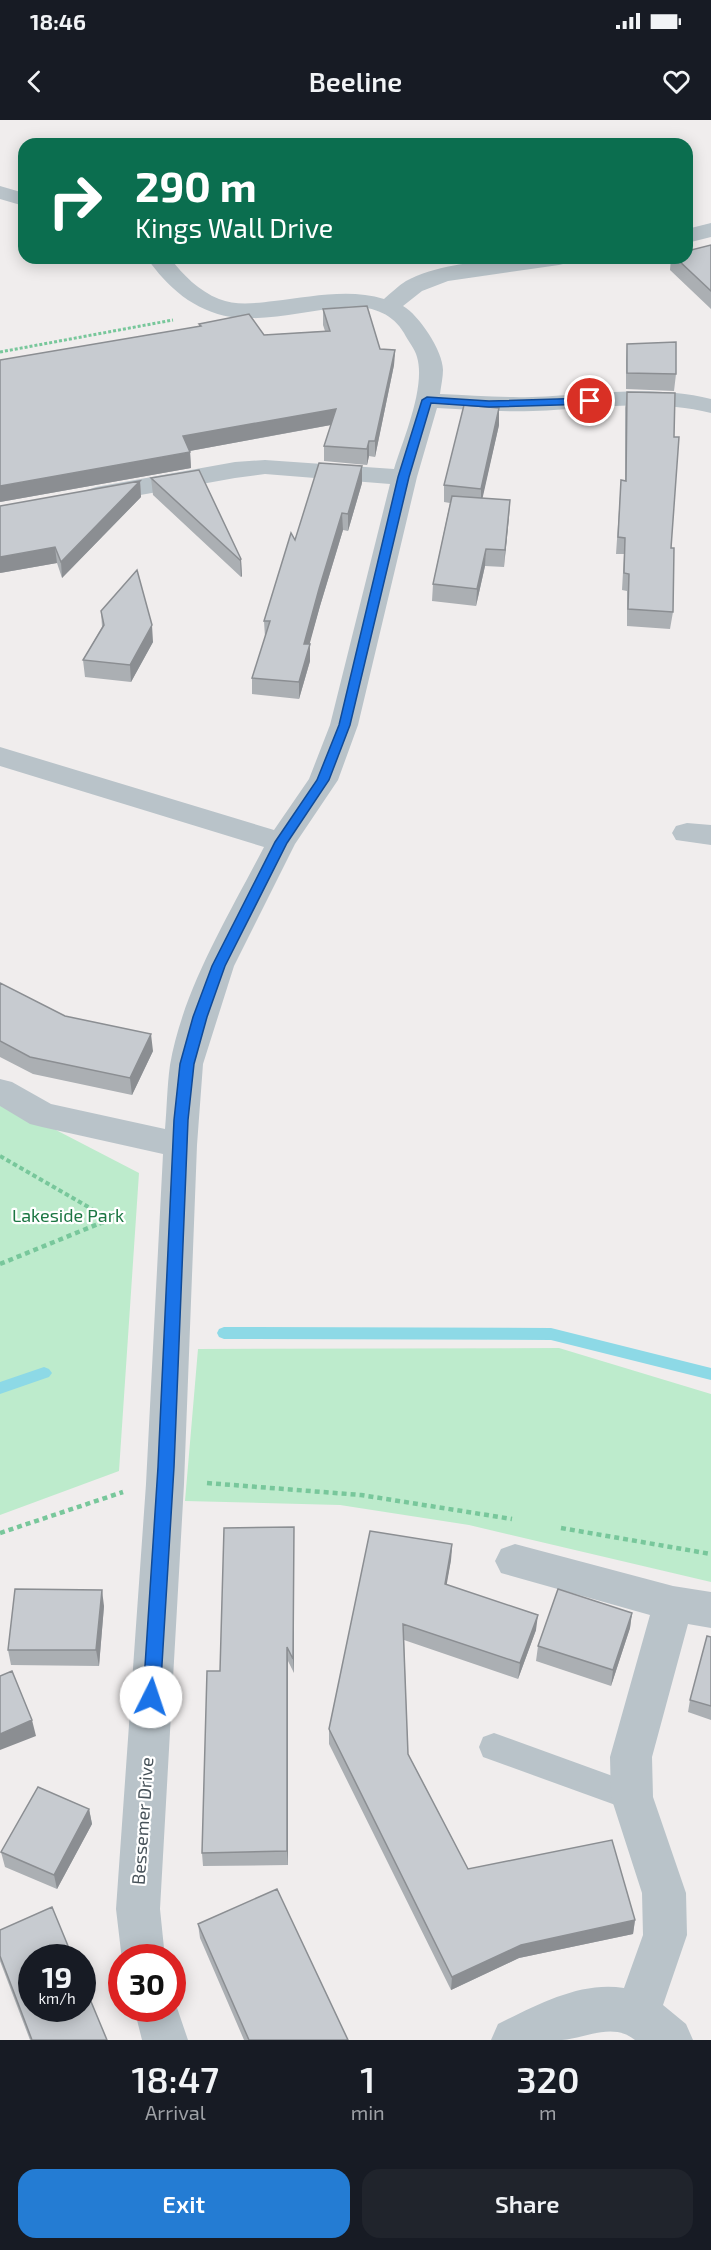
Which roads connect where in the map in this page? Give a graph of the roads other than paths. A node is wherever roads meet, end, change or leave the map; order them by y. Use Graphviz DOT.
graph roads {
  1 [pos="0,192"];
  2 [pos="18,198"];
  3 [pos="711,230"];
  4 [pos="693,234"];
  5 [pos="163,264"];
  6 [pos="518,264"];
  7 [pos="388,307"];
  8 [pos="427,400"];
  9 [pos="711,406"];
  10 [pos="404,477"];
  11 [pos="70,500"];
  12 [pos="0,756"];
  13 [pos="281,842"];
  14 [pos="0,1090"];
  15 [pos="180,1145"];
  16 [pos="515,1561"];
  17 [pos="692,1607"];
  18 [pos="494,1747"];
  19 [pos="632,1797"];
  20 [pos="142,1944"];
  21 [pos="160,2022"];
  22 [pos="654,2027"];
  23 [pos="165,2040"];
  24 [pos="514,2040"];
  1 -- 2 [label="street"];
  3 -- 4 [label="street"];
  5 -- 7 [label="street, Bessemer Drive"];
  6 -- 7 [label="street"];
  7 -- 8 [label="street, Bessemer Drive"];
  8 -- 9 [label="street"];
  8 -- 10 [label="street, Bessemer Drive"];
  10 -- 11 [label="street"];
  10 -- 13 [label="street, Bessemer Drive"];
  12 -- 13 [label="street"];
  13 -- 15 [label="street, Bessemer Drive"];
  14 -- 15 [label="street"];
  15 -- 20 [label="street, Bessemer Drive"];
  16 -- 17 [label="street"];
  17 -- 19 [label="street"];
  18 -- 19 [label="lane"];
  19 -- 22 [label="street"];
  21 -- 23 [label="street"];
  22 -- 24 [label="street"];
}
